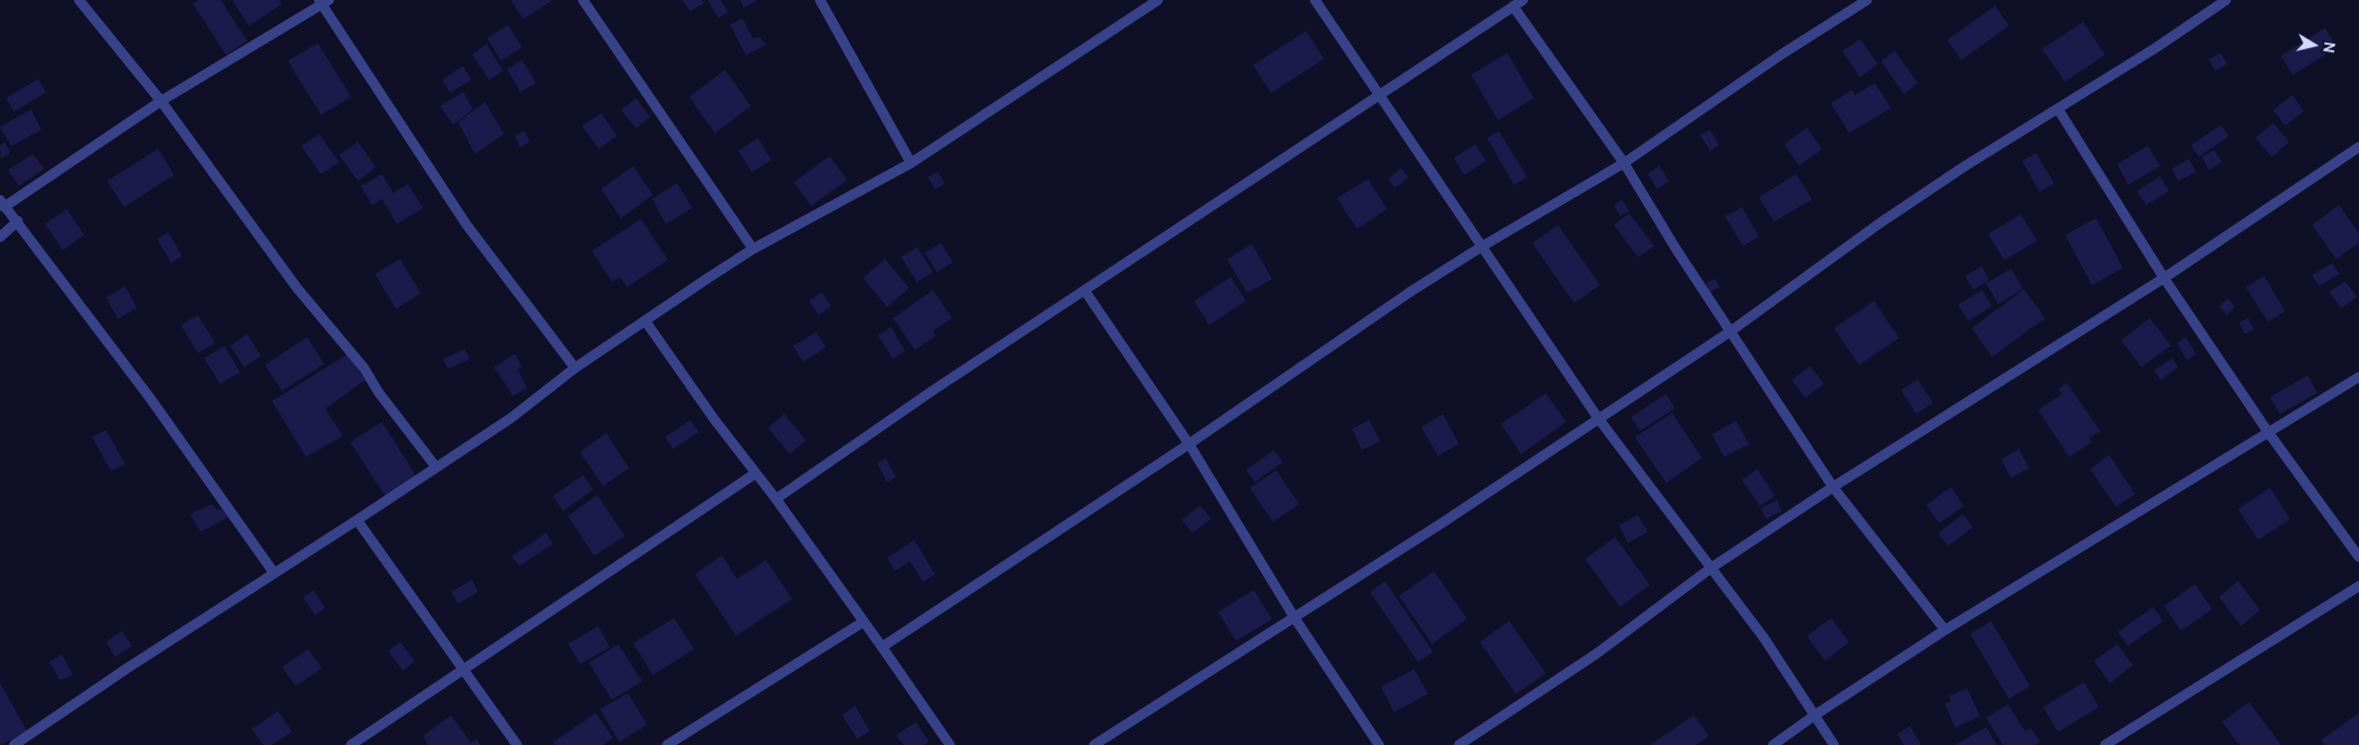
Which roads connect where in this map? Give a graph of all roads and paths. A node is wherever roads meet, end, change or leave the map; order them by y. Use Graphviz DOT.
graph roads {
  1 [pos="79,0"];
  2 [pos="583,0"];
  3 [pos="820,0"];
  4 [pos="1158,0"];
  5 [pos="1315,0"];
  6 [pos="1523,0"];
  7 [pos="1867,0"];
  8 [pos="2226,0"];
  9 [pos="323,2"];
  10 [pos="1513,6"];
  11 [pos="1380,96"];
  12 [pos="161,101"];
  13 [pos="2058,109"];
  14 [pos="2359,147"];
  15 [pos="911,163"];
  16 [pos="1624,163"];
  17 [pos="2,203"];
  18 [pos="18,221"];
  19 [pos="0,237"];
  20 [pos="1481,247"];
  21 [pos="753,249"];
  22 [pos="2164,278"];
  23 [pos="1085,291"];
  24 [pos="646,322"];
  25 [pos="1730,331"];
  26 [pos="575,368"];
  27 [pos="2359,377"];
  28 [pos="1598,418"];
  29 [pos="2268,432"];
  30 [pos="1189,444"];
  31 [pos="436,467"];
  32 [pos="756,473"];
  33 [pos="1833,487"];
  34 [pos="776,499"];
  35 [pos="357,520"];
  36 [pos="2359,557"];
  37 [pos="1711,568"];
  38 [pos="274,573"];
  39 [pos="2359,586"];
  40 [pos="1294,617"];
  41 [pos="863,622"];
  42 [pos="1945,630"];
  43 [pos="882,646"];
  44 [pos="464,669"];
  45 [pos="1815,715"];
  46 [pos="14,745"];
  47 [pos="352,745"];
  48 [pos="517,745"];
  49 [pos="667,745"];
  50 [pos="950,745"];
  51 [pos="1094,745"];
  52 [pos="1378,745"];
  53 [pos="1459,745"];
  54 [pos="1773,745"];
  55 [pos="1834,745"];
  56 [pos="2105,745"];
  1 -- 12 [label="street"];
  2 -- 21 [label="street"];
  3 -- 15 [label="street"];
  4 -- 15 [label="street"];
  5 -- 11 [label="street"];
  6 -- 10 [label="street"];
  7 -- 16 [label="street"];
  8 -- 13 [label="street"];
  9 -- 12 [label="street"];
  9 -- 26 [label="street"];
  10 -- 11 [label="street"];
  10 -- 16 [label="street"];
  11 -- 20 [label="street"];
  11 -- 23 [label="street"];
  12 -- 17 [label="street"];
  12 -- 31 [label="street"];
  13 -- 22 [label="street"];
  13 -- 25 [label="street"];
  14 -- 22 [label="street"];
  15 -- 21 [label="street"];
  16 -- 20 [label="street"];
  16 -- 25 [label="street"];
  17 -- 18 [label="street"];
  18 -- 19 [label="street"];
  18 -- 38 [label="street"];
  20 -- 28 [label="street"];
  20 -- 30 [label="street"];
  21 -- 24 [label="street"];
  22 -- 29 [label="street"];
  22 -- 33 [label="street"];
  23 -- 30 [label="street"];
  23 -- 34 [label="street"];
  24 -- 26 [label="street"];
  24 -- 32 [label="street"];
  25 -- 28 [label="street"];
  25 -- 33 [label="street"];
  26 -- 31 [label="street"];
  27 -- 29 [label="street"];
  28 -- 37 [label="street"];
  28 -- 40 [label="street"];
  29 -- 36 [label="street"];
  29 -- 42 [label="street"];
  30 -- 40 [label="street"];
  30 -- 43 [label="street"];
  31 -- 35 [label="street"];
  32 -- 34 [label="street"];
  32 -- 44 [label="street"];
  33 -- 37 [label="street"];
  33 -- 42 [label="street"];
  34 -- 41 [label="street"];
  35 -- 38 [label="street"];
  35 -- 44 [label="street"];
  37 -- 45 [label="street"];
  37 -- 53 [label="street"];
  38 -- 46 [label="street"];
  39 -- 56 [label="street"];
  40 -- 51 [label="street"];
  40 -- 52 [label="street"];
  41 -- 43 [label="street"];
  41 -- 49 [label="street"];
  42 -- 45 [label="street"];
  43 -- 50 [label="street"];
  44 -- 47 [label="street"];
  44 -- 48 [label="street"];
  45 -- 54 [label="street"];
  45 -- 55 [label="street"];
}
